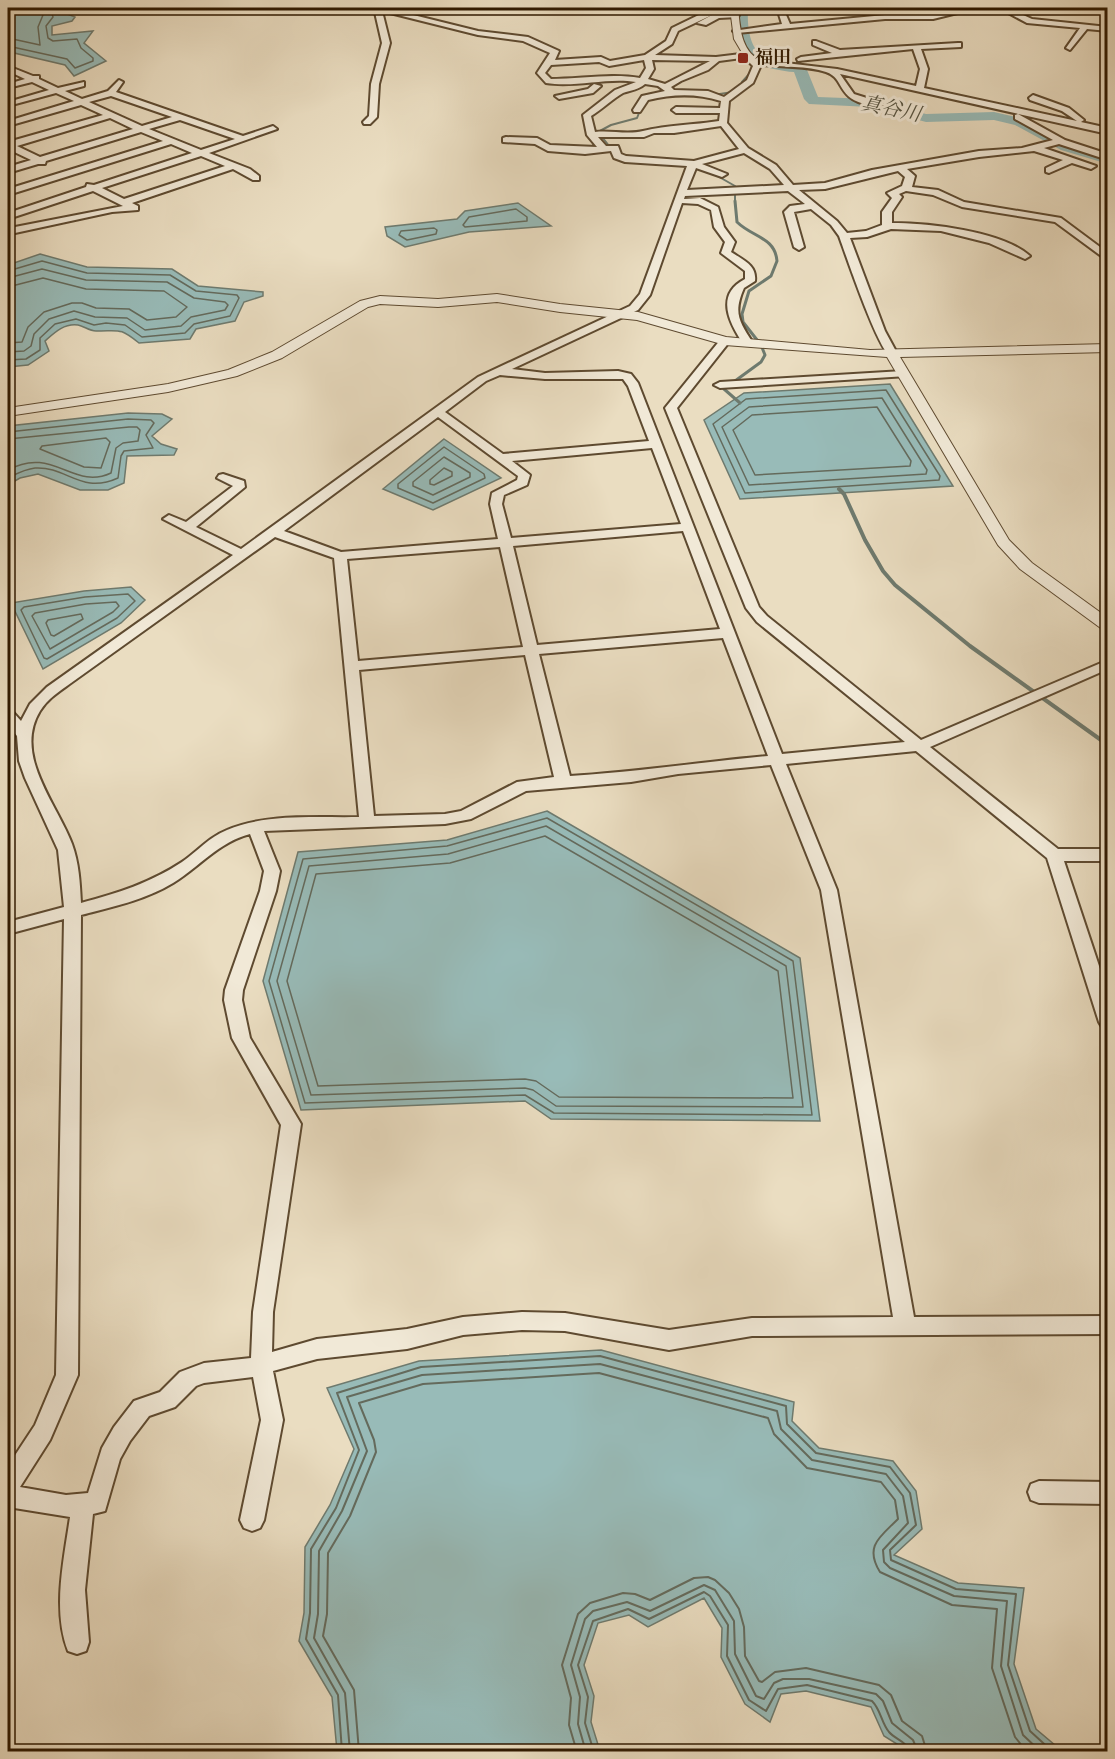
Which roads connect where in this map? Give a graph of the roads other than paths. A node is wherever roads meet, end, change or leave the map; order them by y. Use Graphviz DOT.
graph roads {
  1 [pos="378,8"];
  2 [pos="711,8"];
  3 [pos="780,8"];
  4 [pos="897,8"];
  5 [pos="974,8"];
  6 [pos="1003,8"];
  7 [pos="735,11"];
  8 [pos="907,16"];
  9 [pos="688,23"];
  10 [pos="787,27"];
  11 [pos="1085,27"];
  12 [pos="1107,29"];
  13 [pos="912,30"];
  14 [pos="737,31"];
  15 [pos="816,43"];
  16 [pos="912,44"];
  17 [pos="958,45"];
  18 [pos="1070,48"];
  19 [pos="838,53"];
  20 [pos="647,57"];
  21 [pos="668,57"];
  22 [pos="716,59"];
  23 [pos="755,60"];
  24 [pos="548,63"];
  25 [pos="780,64"];
  26 [pos="8,68"];
  27 [pos="829,70"];
  28 [pos="687,74"];
  29 [pos="34,78"];
  30 [pos="643,81"];
  31 [pos="119,82"];
  32 [pos="596,82"];
  33 [pos="81,84"];
  34 [pos="8,86"];
  35 [pos="920,89"];
  36 [pos="57,90"];
  37 [pos="669,90"];
  38 [pos="111,93"];
  39 [pos="559,96"];
  40 [pos="1033,98"];
  41 [pos="82,102"];
  42 [pos="8,104"];
  43 [pos="882,104"];
  44 [pos="725,106"];
  45 [pos="1004,108"];
  46 [pos="637,110"];
  47 [pos="676,110"];
  48 [pos="111,115"];
  49 [pos="180,117"];
  50 [pos="367,122"];
  51 [pos="723,123"];
  52 [pos="8,124"];
  53 [pos="1084,126"];
  54 [pos="141,129"];
  55 [pos="273,129"];
  56 [pos="1107,130"];
  57 [pos="591,135"];
  58 [pos="244,139"];
  59 [pos="506,140"];
  60 [pos="171,141"];
  61 [pos="1061,141"];
  62 [pos="8,146"];
  63 [pos="603,148"];
  64 [pos="1035,148"];
  65 [pos="745,150"];
  66 [pos="201,153"];
  67 [pos="1107,157"];
  68 [pos="39,160"];
  69 [pos="1071,160"];
  70 [pos="693,164"];
  71 [pos="233,166"];
  72 [pos="1090,166"];
  73 [pos="901,169"];
  74 [pos="8,170"];
  75 [pos="1049,170"];
  76 [pos="66,174"];
  77 [pos="723,174"];
  78 [pos="75,178"];
  79 [pos="256,178"];
  80 [pos="89,186"];
  81 [pos="907,187"];
  82 [pos="792,189"];
  83 [pos="8,192"];
  84 [pos="681,197"];
  85 [pos="123,202"];
  86 [pos="813,206"];
  87 [pos="8,216"];
  88 [pos="887,226"];
  89 [pos="8,229"];
  90 [pos="844,236"];
  91 [pos="799,247"];
  92 [pos="1025,256"];
  93 [pos="1107,258"];
  94 [pos="623,314"];
  95 [pos="725,341"];
  96 [pos="748,343"];
  97 [pos="1107,348"];
  98 [pos="892,355"];
  99 [pos="497,371"];
  100 [pos="903,374"];
  101 [pos="720,385"];
  102 [pos="8,412"];
  103 [pos="438,412"];
  104 [pos="657,444"];
  105 [pos="501,458"];
  106 [pos="223,478"];
  107 [pos="169,519"];
  108 [pos="188,527"];
  109 [pos="688,527"];
  110 [pos="274,532"];
  111 [pos="505,541"];
  112 [pos="242,555"];
  113 [pos="340,556"];
  114 [pos="1107,626"];
  115 [pos="728,633"];
  116 [pos="531,650"];
  117 [pos="1107,664"];
  118 [pos="351,666"];
  119 [pos="8,715"];
  120 [pos="25,736"];
  121 [pos="919,746"];
  122 [pos="777,760"];
  123 [pos="563,781"];
  124 [pos="367,821"];
  125 [pos="255,828"];
  126 [pos="1054,855"];
  127 [pos="1107,855"];
  128 [pos="73,911"];
  129 [pos="8,928"];
  130 [pos="1107,1022"];
  131 [pos="1107,1325"];
  132 [pos="905,1326"];
  133 [pos="261,1365"];
  134 [pos="8,1484"];
  135 [pos="1039,1492"];
  136 [pos="1107,1493"];
  137 [pos="8,1496"];
  138 [pos="84,1504"];
  139 [pos="252,1520"];
  140 [pos="77,1642"];
  1 -- 24 [label="street"];
  1 -- 50 [label="street"];
  2 -- 9 [label="street"];
  3 -- 10 [label="street"];
  4 -- 8 [label="street"];
  5 -- 8 [label="street"];
  6 -- 11 [label="street"];
  7 -- 9 [label="street"];
  7 -- 14 [label="street"];
  8 -- 10 [label="street"];
  8 -- 13 [label="street"];
  9 -- 20 [label="street"];
  10 -- 14 [label="street"];
  11 -- 12 [label="street"];
  11 -- 18 [label="street"];
  14 -- 23 [label="street"];
  15 -- 19 [label="street"];
  16 -- 17 [label="street"];
  16 -- 19 [label="street"];
  16 -- 35 [label="street"];
  19 -- 25 [label="street"];
  20 -- 21 [label="street"];
  20 -- 24 [label="street"];
  20 -- 30 [label="street"];
  21 -- 22 [label="street"];
  21 -- 28 [label="street"];
  22 -- 23 [label="street"];
  22 -- 28 [label="street"];
  23 -- 25 [label="street"];
  23 -- 44 [label="street"];
  24 -- 32 [label="street"];
  25 -- 27 [label="street"];
  26 -- 29 [label="street"];
  27 -- 35 [label="street"];
  27 -- 43 [label="street"];
  28 -- 37 [label="street"];
  29 -- 34 [label="street"];
  29 -- 36 [label="street"];
  30 -- 32 [label="street"];
  30 -- 37 [label="street"];
  30 -- 57 [label="street"];
  31 -- 38 [label="street"];
  32 -- 39 [label="street"];
  33 -- 36 [label="street"];
  35 -- 45 [label="street"];
  36 -- 41 [label="street"];
  36 -- 42 [label="street"];
  37 -- 44 [label="street"];
  37 -- 46 [label="street"];
  38 -- 41 [label="street"];
  38 -- 49 [label="street"];
  40 -- 53 [label="street"];
  41 -- 48 [label="street"];
  41 -- 52 [label="street"];
  44 -- 47 [label="street"];
  44 -- 51 [label="street"];
  45 -- 53 [label="street"];
  45 -- 61 [label="street"];
  48 -- 54 [label="street"];
  48 -- 62 [label="street"];
  49 -- 54 [label="street"];
  49 -- 58 [label="street"];
  51 -- 57 [label="street"];
  51 -- 65 [label="street"];
  53 -- 56 [label="street"];
  54 -- 60 [label="street"];
  54 -- 68 [label="street"];
  55 -- 58 [label="street"];
  56 -- 61 [label="street"];
  57 -- 63 [label="street"];
  58 -- 66 [label="street"];
  59 -- 63 [label="street"];
  60 -- 66 [label="street"];
  60 -- 76 [label="street"];
  61 -- 64 [label="street"];
  61 -- 67 [label="street"];
  62 -- 68 [label="street"];
  63 -- 70 [label="street"];
  64 -- 69 [label="street"];
  64 -- 73 [label="street"];
  65 -- 70 [label="street"];
  65 -- 82 [label="street"];
  66 -- 71 [label="street"];
  66 -- 80 [label="street"];
  68 -- 74 [label="street"];
  68 -- 76 [label="street"];
  69 -- 72 [label="street"];
  69 -- 75 [label="street"];
  70 -- 77 [label="street"];
  70 -- 84 [label="street"];
  71 -- 79 [label="street"];
  71 -- 85 [label="street"];
  73 -- 81 [label="street"];
  73 -- 82 [label="street"];
  76 -- 78 [label="street"];
  76 -- 83 [label="street"];
  80 -- 85 [label="street"];
  80 -- 87 [label="street"];
  81 -- 88 [label="street"];
  81 -- 93 [label="street"];
  82 -- 84 [label="street"];
  82 -- 86 [label="street"];
  84 -- 94 [label="street"];
  84 -- 96 [label="street"];
  85 -- 89 [label="street"];
  86 -- 90 [label="street"];
  86 -- 91 [label="street"];
  88 -- 90 [label="street"];
  88 -- 92 [label="street"];
  90 -- 98 [label="street"];
  94 -- 95 [label="street"];
  94 -- 99 [label="street"];
  94 -- 102 [label="street"];
  95 -- 96 [label="street"];
  95 -- 121 [label="street"];
  96 -- 98 [label="street"];
  97 -- 98 [label="street"];
  98 -- 100 [label="street"];
  99 -- 103 [label="street"];
  99 -- 104 [label="street"];
  100 -- 101 [label="street"];
  100 -- 114 [label="street"];
  103 -- 105 [label="street"];
  103 -- 110 [label="street"];
  104 -- 105 [label="street"];
  104 -- 109 [label="street"];
  105 -- 111 [label="street"];
  106 -- 108 [label="street"];
  107 -- 108 [label="street"];
  108 -- 112 [label="street"];
  109 -- 111 [label="street"];
  109 -- 115 [label="street"];
  110 -- 112 [label="street"];
  110 -- 113 [label="street"];
  111 -- 113 [label="street"];
  111 -- 116 [label="street"];
  112 -- 120 [label="street"];
  113 -- 118 [label="street"];
  115 -- 116 [label="street"];
  115 -- 122 [label="street"];
  116 -- 118 [label="street"];
  116 -- 123 [label="street"];
  117 -- 121 [label="street"];
  118 -- 124 [label="street"];
  119 -- 120 [label="street"];
  120 -- 128 [label="street"];
  121 -- 122 [label="street"];
  121 -- 126 [label="street"];
  122 -- 123 [label="street"];
  122 -- 132 [label="street"];
  123 -- 124 [label="street"];
  124 -- 125 [label="street"];
  125 -- 128 [label="street"];
  125 -- 133 [label="street"];
  126 -- 127 [label="street"];
  126 -- 130 [label="street"];
  128 -- 129 [label="street"];
  128 -- 134 [label="street"];
  131 -- 132 [label="street"];
  132 -- 133 [label="street"];
  133 -- 138 [label="street"];
  133 -- 139 [label="street"];
  135 -- 136 [label="street"];
  137 -- 138 [label="street"];
  138 -- 140 [label="street"];
}
